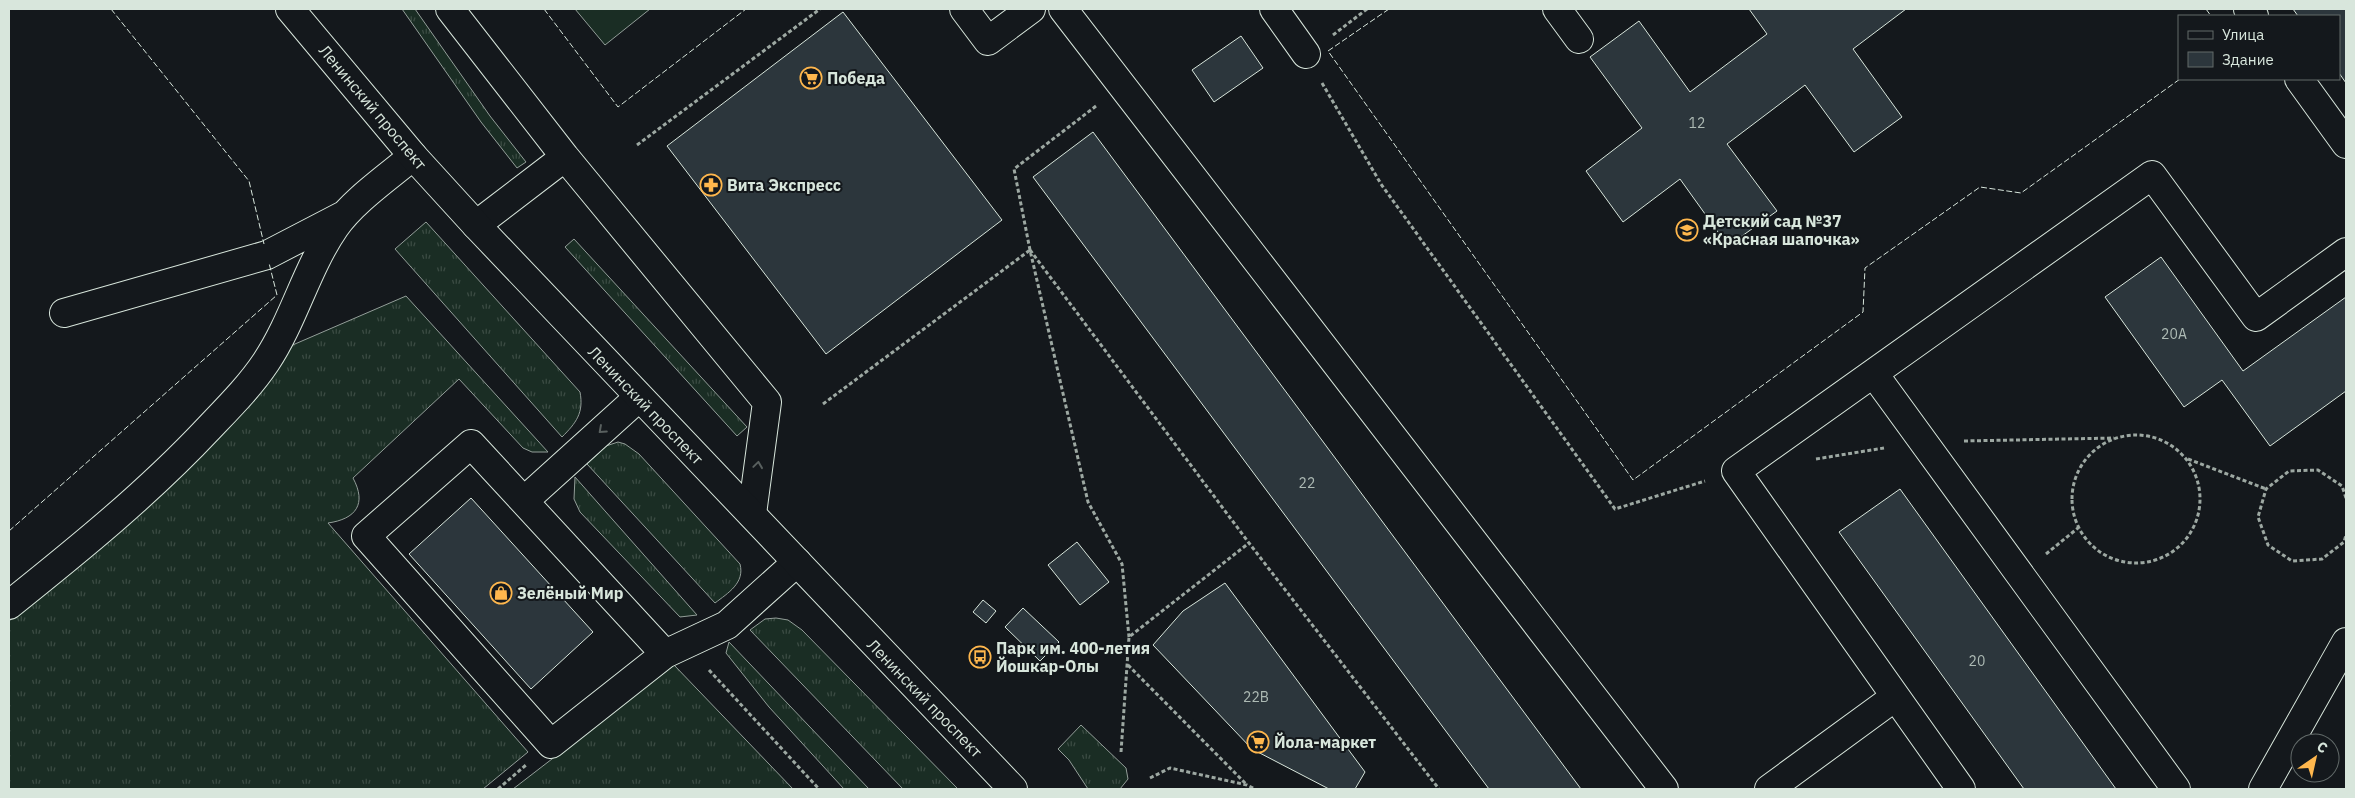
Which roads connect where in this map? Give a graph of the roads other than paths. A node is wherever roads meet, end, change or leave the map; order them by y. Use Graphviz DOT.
graph roads {
  1 [pos="291,9"];
  2 [pos="450,9"];
  3 [pos="964,9"];
  4 [pos="1031,9"];
  5 [pos="1063,9"];
  6 [pos="1274,9"];
  7 [pos="1557,9"];
  8 [pos="1579,39"];
  9 [pos="1306,54"];
  10 [pos="2300,80"];
  11 [pos="2346,144"];
  12 [pos="413,156"];
  13 [pos="565,157"];
  14 [pos="348,213"];
  15 [pos="476,225"];
  16 [pos="2346,252"];
  17 [pos="64,313"];
  18 [pos="1874,374"];
  19 [pos="638,398"];
  20 [pos="524,502"];
  21 [pos="752,514"];
  22 [pos="797,562"];
  23 [pos="9,605"];
  24 [pos="2346,642"];
  25 [pos="675,649"];
  26 [pos="1895,697"];
  27 [pos="1012,789"];
  28 [pos="1664,789"];
  29 [pos="1769,789"];
  30 [pos="1961,789"];
  31 [pos="2176,789"];
  32 [pos="2263,789"];
  1 -- 12 [label="main road, Ленинский проспект"];
  2 -- 13 [label="main road"];
  3 -- 4 [label="main road"];
  5 -- 28 [label="main road"];
  6 -- 9 [label="main road"];
  7 -- 8 [label="main road"];
  10 -- 11 [label="main road"];
  12 -- 14 [label="main road"];
  12 -- 15 [label="main road, Ленинский проспект"];
  13 -- 15 [label="main road"];
  21 -- 13 [label="main road, one-way"];
  14 -- 17 [label="main road"];
  14 -- 23 [label="main road"];
  15 -- 19 [label="main road, Ленинский проспект"];
  16 -- 18 [label="main road"];
  18 -- 26 [label="main road"];
  18 -- 31 [label="main road"];
  19 -- 20 [label="main road, one-way"];
  19 -- 21 [label="main road, Ленинский проспект"];
  20 -- 25 [label="main road"];
  20 -- 25 [label="main road"];
  21 -- 22 [label="main road, Ленинский проспект"];
  22 -- 25 [label="main road"];
  22 -- 27 [label="main road, Ленинский проспект"];
  24 -- 32 [label="main road"];
  26 -- 29 [label="main road"];
  26 -- 30 [label="main road"];
}
